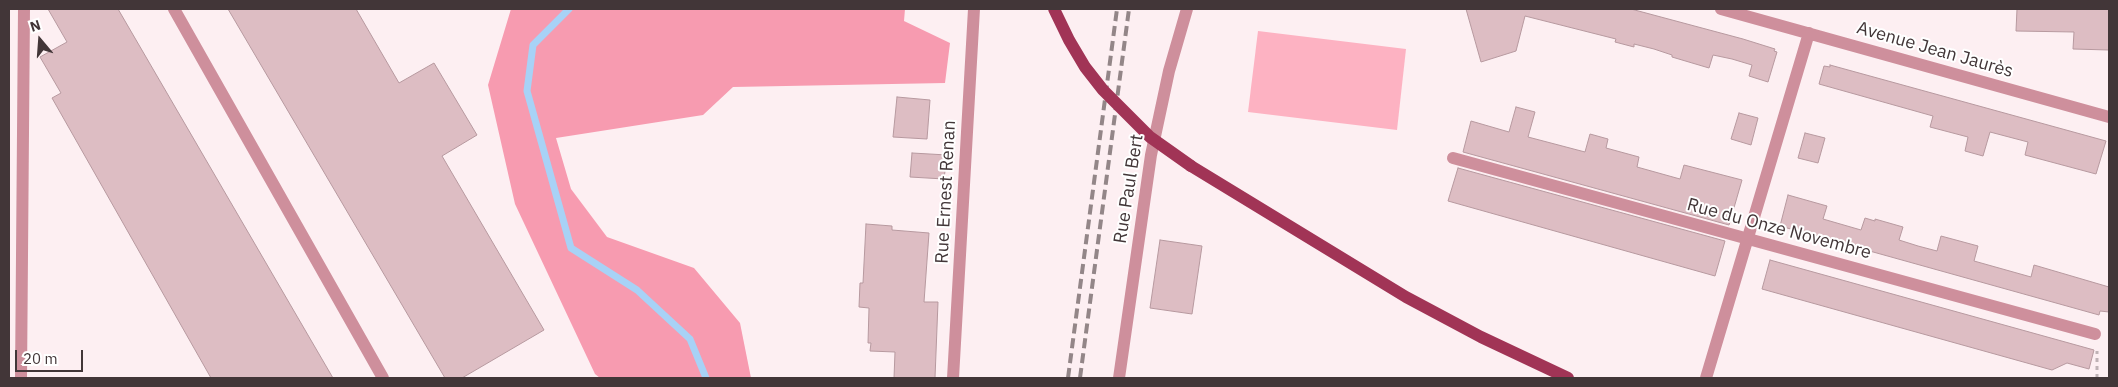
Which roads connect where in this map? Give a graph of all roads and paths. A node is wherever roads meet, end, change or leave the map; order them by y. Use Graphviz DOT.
graph roads {
  1 [pos="24,9"];
  2 [pos="174,9"];
  3 [pos="974,9"];
  4 [pos="1054,9"];
  5 [pos="1187,9"];
  6 [pos="1722,9"];
  7 [pos="1809,33"];
  8 [pos="2109,117"];
  9 [pos="1453,158"];
  10 [pos="1747,239"];
  11 [pos="2094,334"];
  12 [pos="21,378"];
  13 [pos="383,378"];
  14 [pos="952,378"];
  15 [pos="1119,378"];
  16 [pos="1568,378"];
  17 [pos="1706,378"];
  18 [pos="2097,378"];
  1 -- 12 [label="street"];
  2 -- 13 [label="street"];
  3 -- 14 [label="street, Rue Ernest Renan"];
  4 -- 16 [label="main road, bridge"];
  5 -- 15 [label="street, Rue Paul Bert"];
  6 -- 7 [label="street, Avenue Jean Jaurès"];
  7 -- 8 [label="street, Avenue Jean Jaurès"];
  7 -- 10 [label="street"];
  9 -- 10 [label="street, Rue du Onze Novembre"];
  10 -- 11 [label="street, Rue du Onze Novembre"];
  10 -- 17 [label="street"];
  11 -- 18 [label="path"];
}
